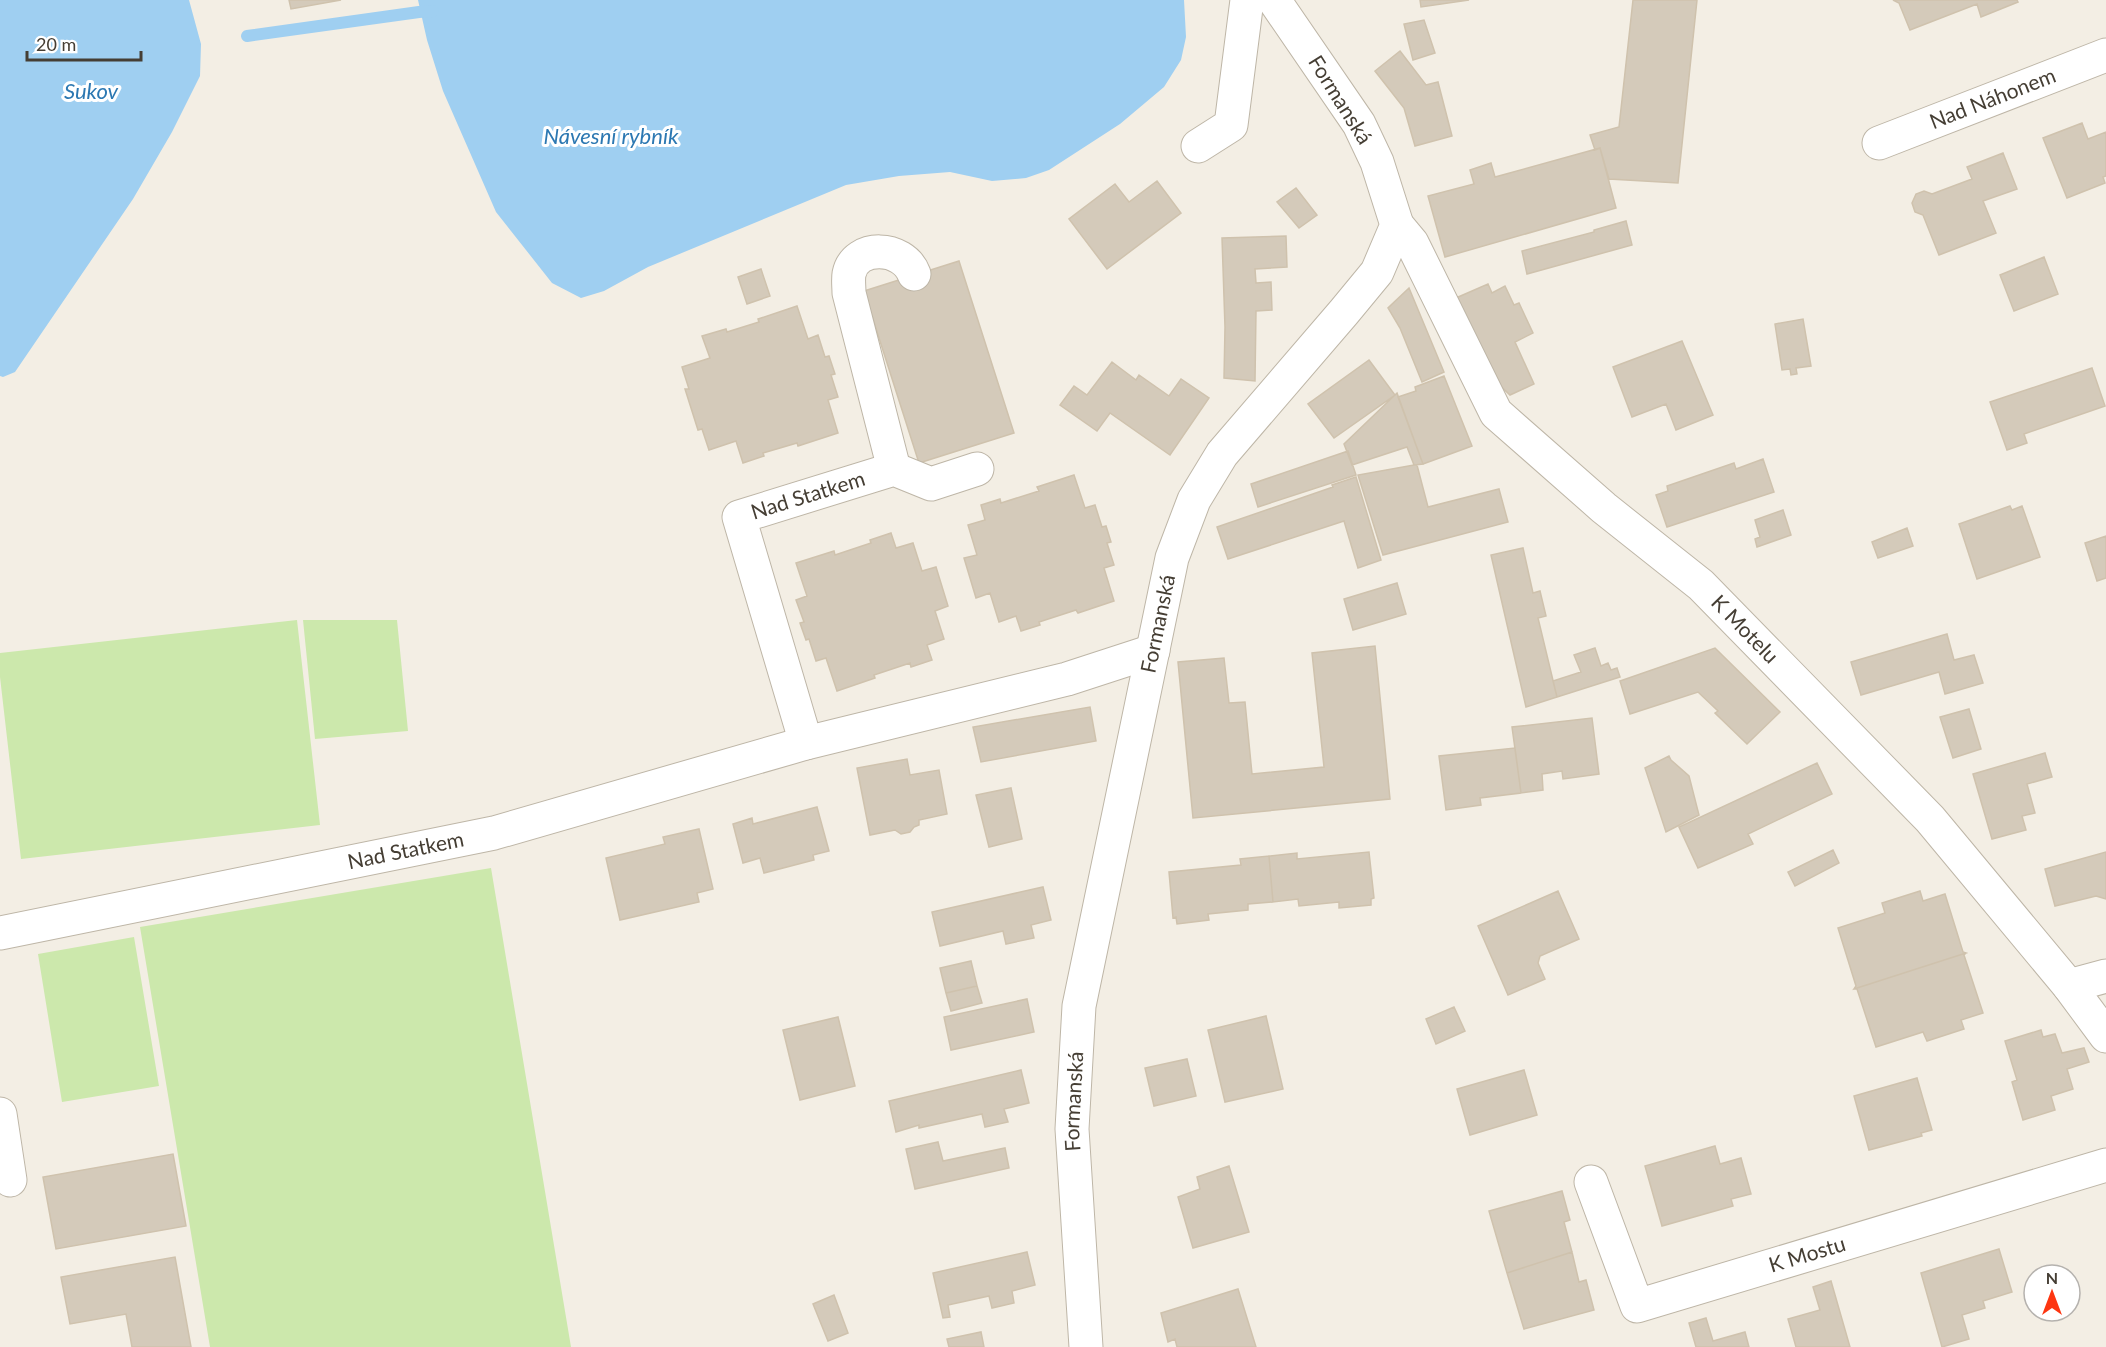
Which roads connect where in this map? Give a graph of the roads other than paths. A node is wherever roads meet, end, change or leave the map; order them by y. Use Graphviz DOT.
graph roads {
  1 [pos="1247,0"];
  2 [pos="1274,0"];
  3 [pos="2106,55"];
  4 [pos="1880,143"];
  5 [pos="1198,146"];
  6 [pos="1396,225"];
  7 [pos="914,274"];
  8 [pos="894,468"];
  9 [pos="977,469"];
  10 [pos="1153,651"];
  11 [pos="806,743"];
  12 [pos="0,933"];
  13 [pos="2106,976"];
  14 [pos="2069,986"];
  15 [pos="2106,1036"];
  16 [pos="0,1114"];
  17 [pos="2106,1165"];
  18 [pos="10,1180"];
  19 [pos="1591,1182"];
  20 [pos="1086,1347"];
  1 -- 5 [label="street"];
  2 -- 6 [label="street, Formanská"];
  3 -- 4 [label="street, Nad Náhonem"];
  6 -- 10 [label="street, Formanská"];
  6 -- 14 [label="street, K Motelu"];
  7 -- 8 [label="street"];
  8 -- 9 [label="street"];
  8 -- 11 [label="street, Nad Statkem"];
  10 -- 11 [label="street, Nad Statkem"];
  10 -- 20 [label="street, Formanská"];
  11 -- 12 [label="street, Nad Statkem"];
  13 -- 14 [label="street"];
  14 -- 15 [label="street, K Motelu"];
  16 -- 18 [label="street"];
  17 -- 19 [label="street, K Mostu"];
}
